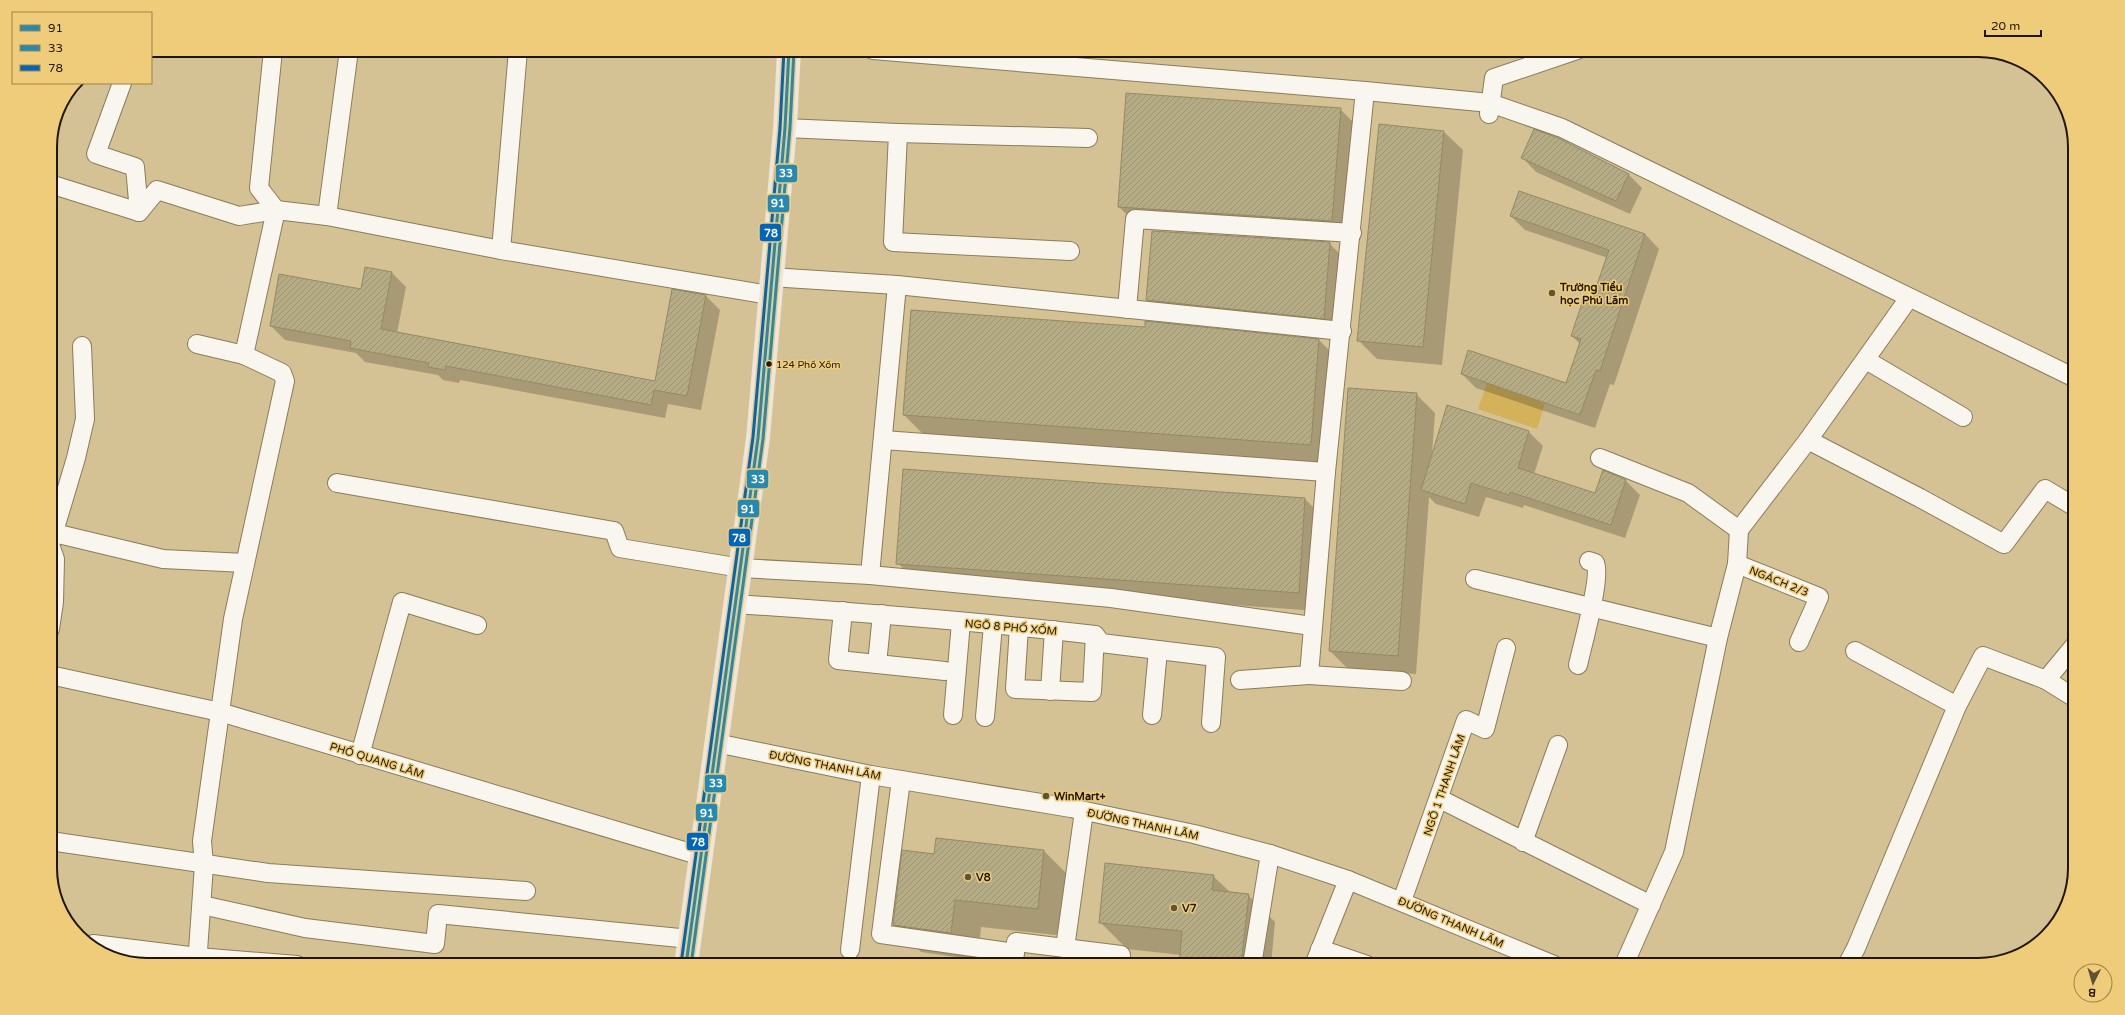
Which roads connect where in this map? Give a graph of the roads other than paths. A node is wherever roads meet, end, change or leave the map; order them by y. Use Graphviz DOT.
graph roads {
  1 [pos="272,57"];
  2 [pos="348,57"];
  3 [pos="517,57"];
  4 [pos="789,57"];
  5 [pos="957,57"];
  6 [pos="1556,57"];
  7 [pos="122,84"];
  8 [pos="1366,91"];
  9 [pos="1490,109"];
  10 [pos="785,128"];
  11 [pos="898,134"];
  12 [pos="1088,138"];
  13 [pos="57,186"];
  14 [pos="276,210"];
  15 [pos="139,212"];
  16 [pos="327,216"];
  17 [pos="1352,233"];
  18 [pos="501,250"];
  19 [pos="1070,251"];
  20 [pos="770,286"];
  21 [pos="897,286"];
  22 [pos="1909,298"];
  23 [pos="1127,309"];
  24 [pos="1342,331"];
  25 [pos="197,344"];
  26 [pos="82,346"];
  27 [pos="244,355"];
  28 [pos="1866,360"];
  29 [pos="2068,375"];
  30 [pos="1963,417"];
  31 [pos="883,440"];
  32 [pos="1808,440"];
  33 [pos="1600,458"];
  34 [pos="1326,472"];
  35 [pos="337,482"];
  36 [pos="2068,503"];
  37 [pos="57,517"];
  38 [pos="1739,530"];
  39 [pos="57,533"];
  40 [pos="1589,561"];
  41 [pos="245,563"];
  42 [pos="1737,564"];
  43 [pos="741,568"];
  44 [pos="870,575"];
  45 [pos="1475,579"];
  46 [pos="736,604"];
  47 [pos="1592,608"];
  48 [pos="843,611"];
  49 [pos="882,614"];
  50 [pos="961,622"];
  51 [pos="477,625"];
  52 [pos="993,625"];
  53 [pos="1312,626"];
  54 [pos="1019,627"];
  55 [pos="1054,630"];
  56 [pos="1095,635"];
  57 [pos="1718,638"];
  58 [pos="1799,642"];
  59 [pos="1506,648"];
  60 [pos="1158,650"];
  61 [pos="1856,651"];
  62 [pos="2068,653"];
  63 [pos="877,664"];
  64 [pos="1578,665"];
  65 [pos="945,671"];
  66 [pos="1309,675"];
  67 [pos="57,677"];
  68 [pos="1240,680"];
  69 [pos="2046,680"];
  70 [pos="1402,681"];
  71 [pos="1050,690"];
  72 [pos="2068,694"];
  73 [pos="1957,706"];
  74 [pos="220,712"];
  75 [pos="953,714"];
  76 [pos="1152,715"];
  77 [pos="985,717"];
  78 [pos="1211,723"];
  79 [pos="716,743"];
  80 [pos="1558,745"];
  81 [pos="360,755"];
  82 [pos="871,775"];
  83 [pos="902,780"];
  84 [pos="1440,799"];
  85 [pos="1084,811"];
  86 [pos="57,842"];
  87 [pos="1523,842"];
  88 [pos="1270,854"];
  89 [pos="701,856"];
  90 [pos="204,865"];
  91 [pos="1348,880"];
  92 [pos="526,891"];
  93 [pos="1402,901"];
  94 [pos="202,904"];
  95 [pos="1651,904"];
  96 [pos="690,939"];
  97 [pos="101,945"];
  98 [pos="1065,948"];
  99 [pos="850,950"];
  100 [pos="1317,957"];
  101 [pos="179,958"];
  102 [pos="198,958"];
  103 [pos="687,958"];
  104 [pos="1009,958"];
  105 [pos="1014,958"];
  106 [pos="1121,958"];
  107 [pos="1253,958"];
  108 [pos="1537,958"];
  109 [pos="1627,958"];
  110 [pos="1851,958"];
  1 -- 14 [label="street"];
  2 -- 16 [label="street"];
  3 -- 18 [label="street"];
  4 -- 10 [label="highway"];
  5 -- 8 [label="street"];
  6 -- 9 [label="street"];
  7 -- 15 [label="street"];
  8 -- 9 [label="street"];
  8 -- 17 [label="street"];
  9 -- 22 [label="street"];
  10 -- 11 [label="street"];
  10 -- 20 [label="highway"];
  11 -- 12 [label="street"];
  11 -- 19 [label="street"];
  13 -- 15 [label="street"];
  14 -- 15 [label="street"];
  14 -- 16 [label="street"];
  14 -- 27 [label="street"];
  16 -- 18 [label="street"];
  17 -- 23 [label="street"];
  17 -- 24 [label="street"];
  18 -- 20 [label="street"];
  20 -- 21 [label="street"];
  20 -- 43 [label="highway"];
  21 -- 23 [label="street"];
  21 -- 31 [label="street"];
  22 -- 28 [label="street"];
  22 -- 29 [label="street"];
  23 -- 24 [label="street"];
  24 -- 34 [label="street"];
  25 -- 27 [label="street"];
  26 -- 37 [label="street"];
  27 -- 41 [label="street"];
  28 -- 30 [label="street"];
  28 -- 32 [label="street"];
  31 -- 34 [label="street"];
  31 -- 44 [label="street"];
  32 -- 36 [label="street"];
  32 -- 38 [label="street"];
  33 -- 38 [label="street"];
  34 -- 53 [label="street"];
  35 -- 43 [label="street"];
  38 -- 42 [label="street"];
  39 -- 41 [label="street"];
  40 -- 47 [label="street"];
  41 -- 74 [label="street"];
  42 -- 57 [label="street"];
  42 -- 58 [label="street, NGÁCH 2/3"];
  43 -- 44 [label="street"];
  43 -- 46 [label="highway"];
  44 -- 53 [label="street"];
  45 -- 47 [label="street"];
  46 -- 48 [label="street, NGÕ 8 PHỐ XỐM"];
  46 -- 79 [label="highway"];
  47 -- 57 [label="street"];
  47 -- 64 [label="street"];
  48 -- 49 [label="street, NGÕ 8 PHỐ XỐM"];
  48 -- 63 [label="street"];
  49 -- 50 [label="street, NGÕ 8 PHỐ XỐM"];
  49 -- 63 [label="street"];
  50 -- 52 [label="street, NGÕ 8 PHỐ XỐM"];
  50 -- 75 [label="street"];
  51 -- 81 [label="street"];
  52 -- 54 [label="street, NGÕ 8 PHỐ XỐM"];
  52 -- 77 [label="street"];
  53 -- 66 [label="street"];
  54 -- 55 [label="street, NGÕ 8 PHỐ XỐM"];
  54 -- 71 [label="street"];
  55 -- 56 [label="street, NGÕ 8 PHỐ XỐM"];
  55 -- 71 [label="street"];
  56 -- 60 [label="street, NGÕ 8 PHỐ XỐM"];
  56 -- 71 [label="street"];
  57 -- 95 [label="street"];
  59 -- 84 [label="street, NGÕ 1 THANH LÃM"];
  60 -- 76 [label="street"];
  60 -- 78 [label="street, NGÕ 8 PHỐ XỐM"];
  61 -- 73 [label="street"];
  62 -- 69 [label="street"];
  63 -- 65 [label="street"];
  66 -- 68 [label="street"];
  66 -- 70 [label="street"];
  67 -- 74 [label="street, PHỐ QUANG LÃM"];
  69 -- 72 [label="street"];
  69 -- 73 [label="street"];
  73 -- 110 [label="street"];
  74 -- 81 [label="street, PHỐ QUANG LÃM"];
  74 -- 90 [label="street"];
  79 -- 82 [label="street, ĐƯỜNG THANH LÃM"];
  79 -- 89 [label="highway"];
  80 -- 87 [label="street"];
  81 -- 89 [label="street, PHỐ QUANG LÃM"];
  82 -- 83 [label="street, ĐƯỜNG THANH LÃM"];
  82 -- 99 [label="street"];
  83 -- 85 [label="street, ĐƯỜNG THANH LÃM"];
  83 -- 104 [label="street"];
  84 -- 87 [label="street"];
  84 -- 93 [label="street, NGÕ 1 THANH LÃM"];
  85 -- 88 [label="street, ĐƯỜNG THANH LÃM"];
  85 -- 98 [label="street"];
  86 -- 90 [label="street"];
  87 -- 95 [label="street"];
  88 -- 91 [label="street, ĐƯỜNG THANH LÃM"];
  88 -- 107 [label="street"];
  89 -- 96 [label="highway"];
  90 -- 92 [label="street"];
  90 -- 94 [label="street"];
  91 -- 93 [label="street, ĐƯỜNG THANH LÃM"];
  91 -- 100 [label="street"];
  93 -- 108 [label="street, ĐƯỜNG THANH LÃM"];
  94 -- 96 [label="street"];
  94 -- 102 [label="street"];
  95 -- 109 [label="street"];
  96 -- 103 [label="highway"];
  97 -- 101 [label="street"];
  98 -- 105 [label="street"];
  98 -- 106 [label="street"];
}
